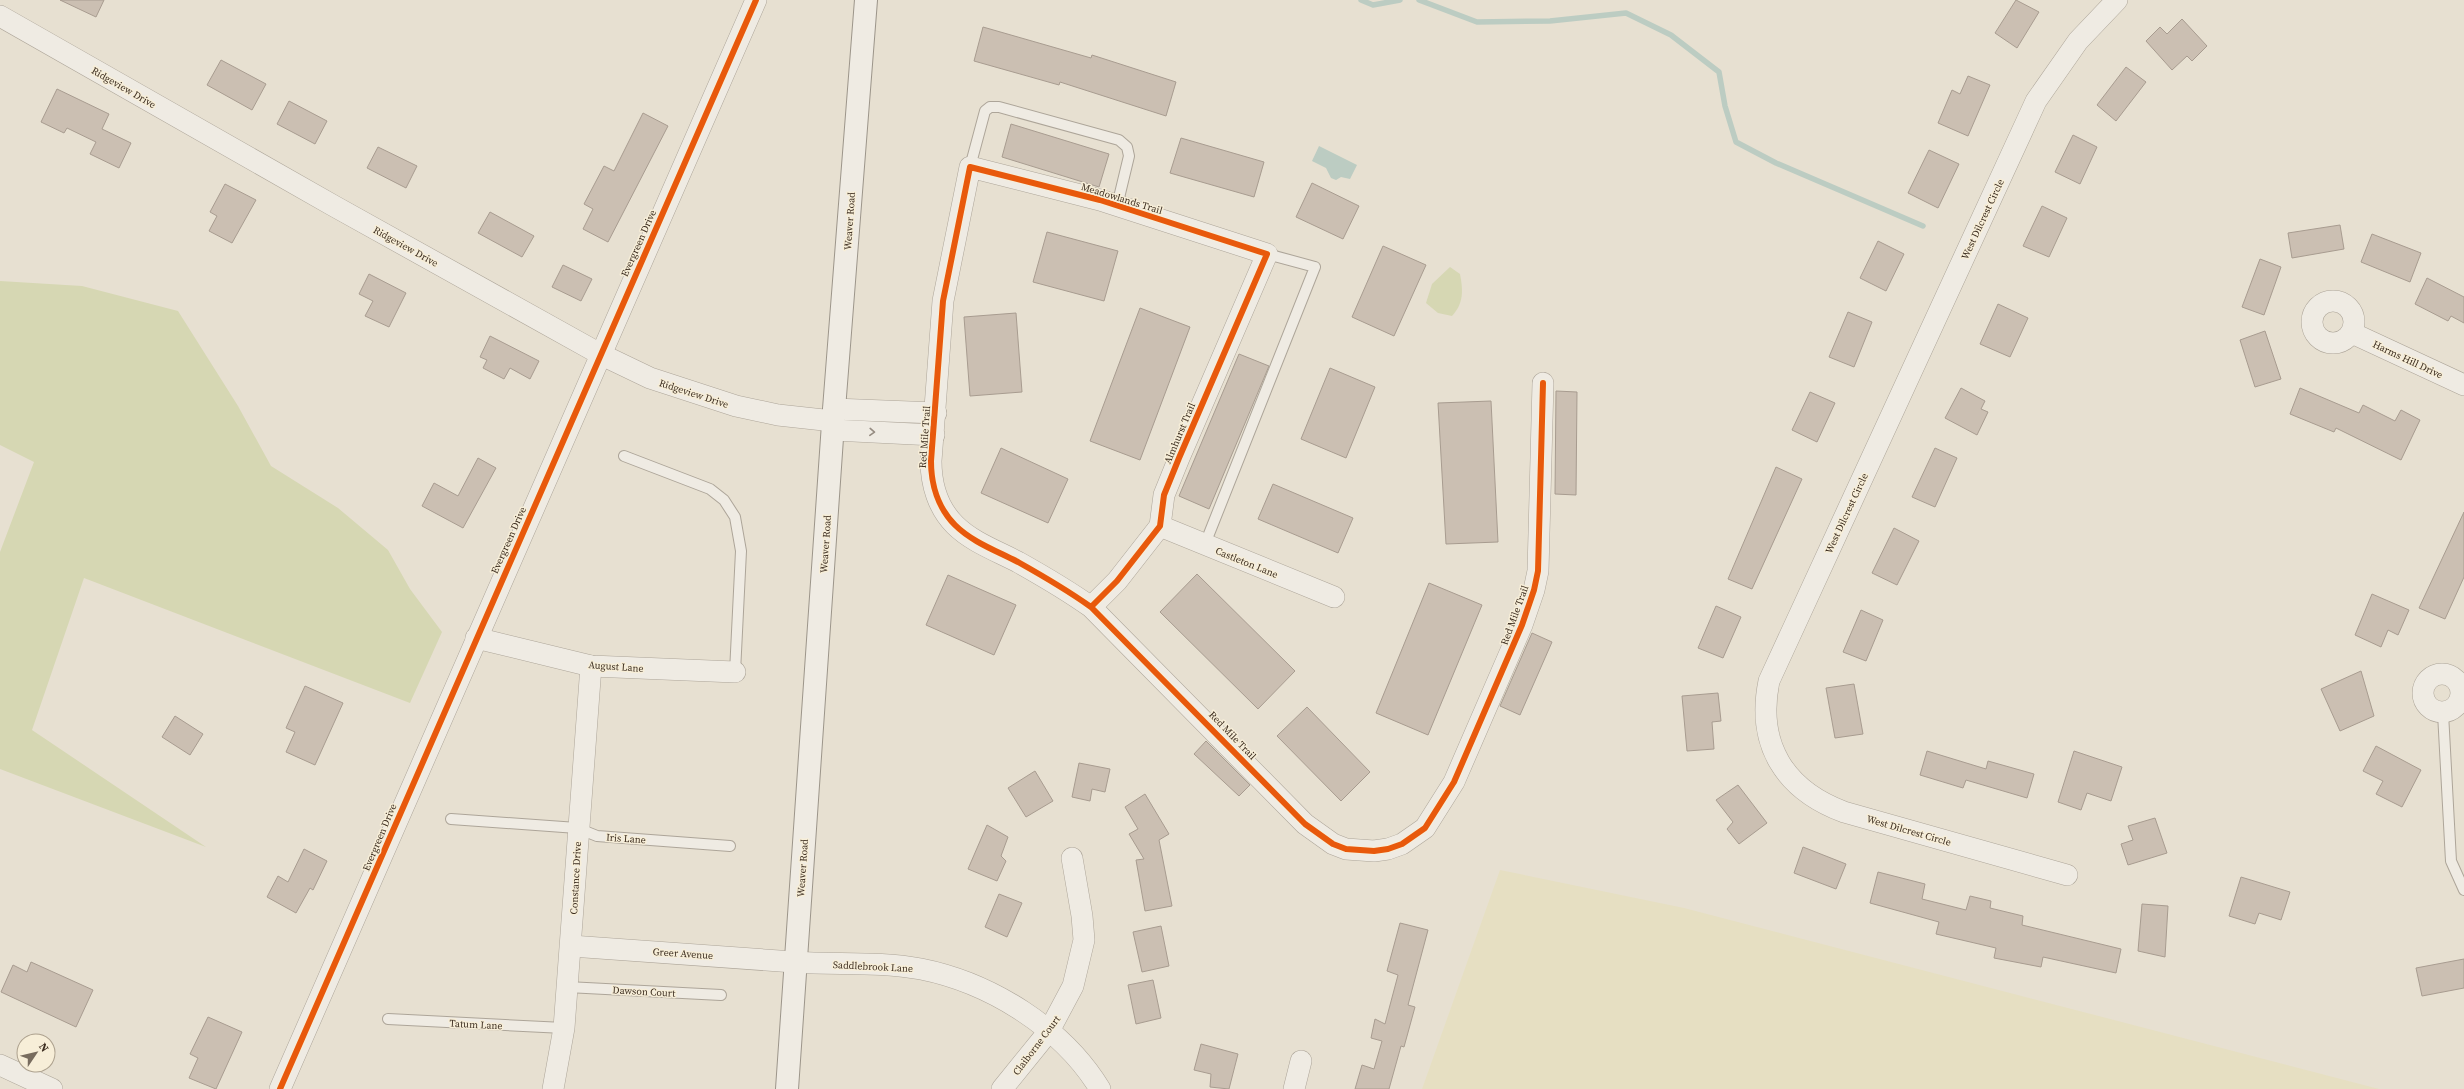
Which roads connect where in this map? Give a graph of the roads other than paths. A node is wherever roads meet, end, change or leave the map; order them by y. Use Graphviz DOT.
graph roads {
  1 [pos="756,0"];
  2 [pos="866,0"];
  3 [pos="2117,0"];
  4 [pos="0,16"];
  5 [pos="970,167"];
  6 [pos="1116,206"];
  7 [pos="1267,254"];
  8 [pos="2352,333"];
  9 [pos="600,354"];
  10 [pos="1542,383"];
  11 [pos="2464,385"];
  12 [pos="936,413"];
  13 [pos="834,420"];
  14 [pos="934,435"];
  15 [pos="624,456"];
  16 [pos="1160,526"];
  17 [pos="1205,544"];
  18 [pos="1334,597"];
  19 [pos="1091,607"];
  20 [pos="476,638"];
  21 [pos="591,666"];
  22 [pos="735,672"];
  23 [pos="2461,678"];
  24 [pos="2443,713"];
  25 [pos="451,819"];
  26 [pos="577,828"];
  27 [pos="730,846"];
  28 [pos="1072,858"];
  29 [pos="2067,875"];
  30 [pos="2464,890"];
  31 [pos="571,946"];
  32 [pos="796,962"];
  33 [pos="567,988"];
  34 [pos="721,996"];
  35 [pos="388,1019"];
  36 [pos="564,1028"];
  37 [pos="1048,1031"];
  38 [pos="1301,1061"];
  39 [pos="0,1065"];
  40 [pos="52,1089"];
  41 [pos="280,1089"];
  42 [pos="553,1089"];
  43 [pos="787,1089"];
  44 [pos="1002,1089"];
  45 [pos="1100,1089"];
  46 [pos="1294,1089"];
  1 -- 9 [label="street, Evergreen Drive"];
  2 -- 13 [label="main road, Weaver Road"];
  3 -- 29 [label="street, West Dilcrest Circle"];
  4 -- 9 [label="street, Ridgeview Drive"];
  5 -- 6 [label="street, Meadowlands Trail"];
  5 -- 6 [label="lane"];
  5 -- 12 [label="street, Red Mile Trail"];
  6 -- 7 [label="street, Meadowlands Trail"];
  7 -- 16 [label="street, Almhurst Trail"];
  7 -- 17 [label="lane"];
  8 -- 11 [label="street, Harms Hill Drive"];
  9 -- 13 [label="street, Ridgeview Drive"];
  9 -- 20 [label="street, Evergreen Drive"];
  10 -- 19 [label="street, Red Mile Trail"];
  12 -- 13 [label="street, Red Mile Trail"];
  12 -- 14 [label="street, Red Mile Trail"];
  13 -- 14 [label="street, Red Mile Trail, one-way"];
  13 -- 32 [label="main road, Weaver Road"];
  14 -- 19 [label="street, Red Mile Trail"];
  15 -- 22 [label="lane"];
  16 -- 17 [label="street, Castleton Lane"];
  16 -- 19 [label="street"];
  17 -- 18 [label="street, Castleton Lane"];
  20 -- 21 [label="street, August Lane"];
  20 -- 41 [label="street, Evergreen Drive"];
  21 -- 22 [label="street, August Lane"];
  21 -- 26 [label="street, Constance Drive"];
  23 -- 24 [label="street"];
  23 -- 24 [label="street"];
  24 -- 30 [label="lane"];
  25 -- 26 [label="lane, Iris Lane"];
  26 -- 27 [label="lane, Iris Lane"];
  26 -- 31 [label="street, Constance Drive"];
  28 -- 37 [label="street, Claiborne Court"];
  31 -- 32 [label="street, Greer Avenue"];
  31 -- 33 [label="street, Constance Drive"];
  32 -- 37 [label="street, Saddlebrook Lane"];
  32 -- 43 [label="main road, Weaver Road"];
  33 -- 34 [label="lane, Dawson Court"];
  33 -- 36 [label="street, Constance Drive"];
  35 -- 36 [label="lane, Tatum Lane"];
  36 -- 42 [label="street, Constance Drive"];
  37 -- 44 [label="street, Claiborne Court"];
  37 -- 45 [label="street, Saddlebrook Lane"];
  38 -- 46 [label="street"];
  39 -- 40 [label="street"];
}
